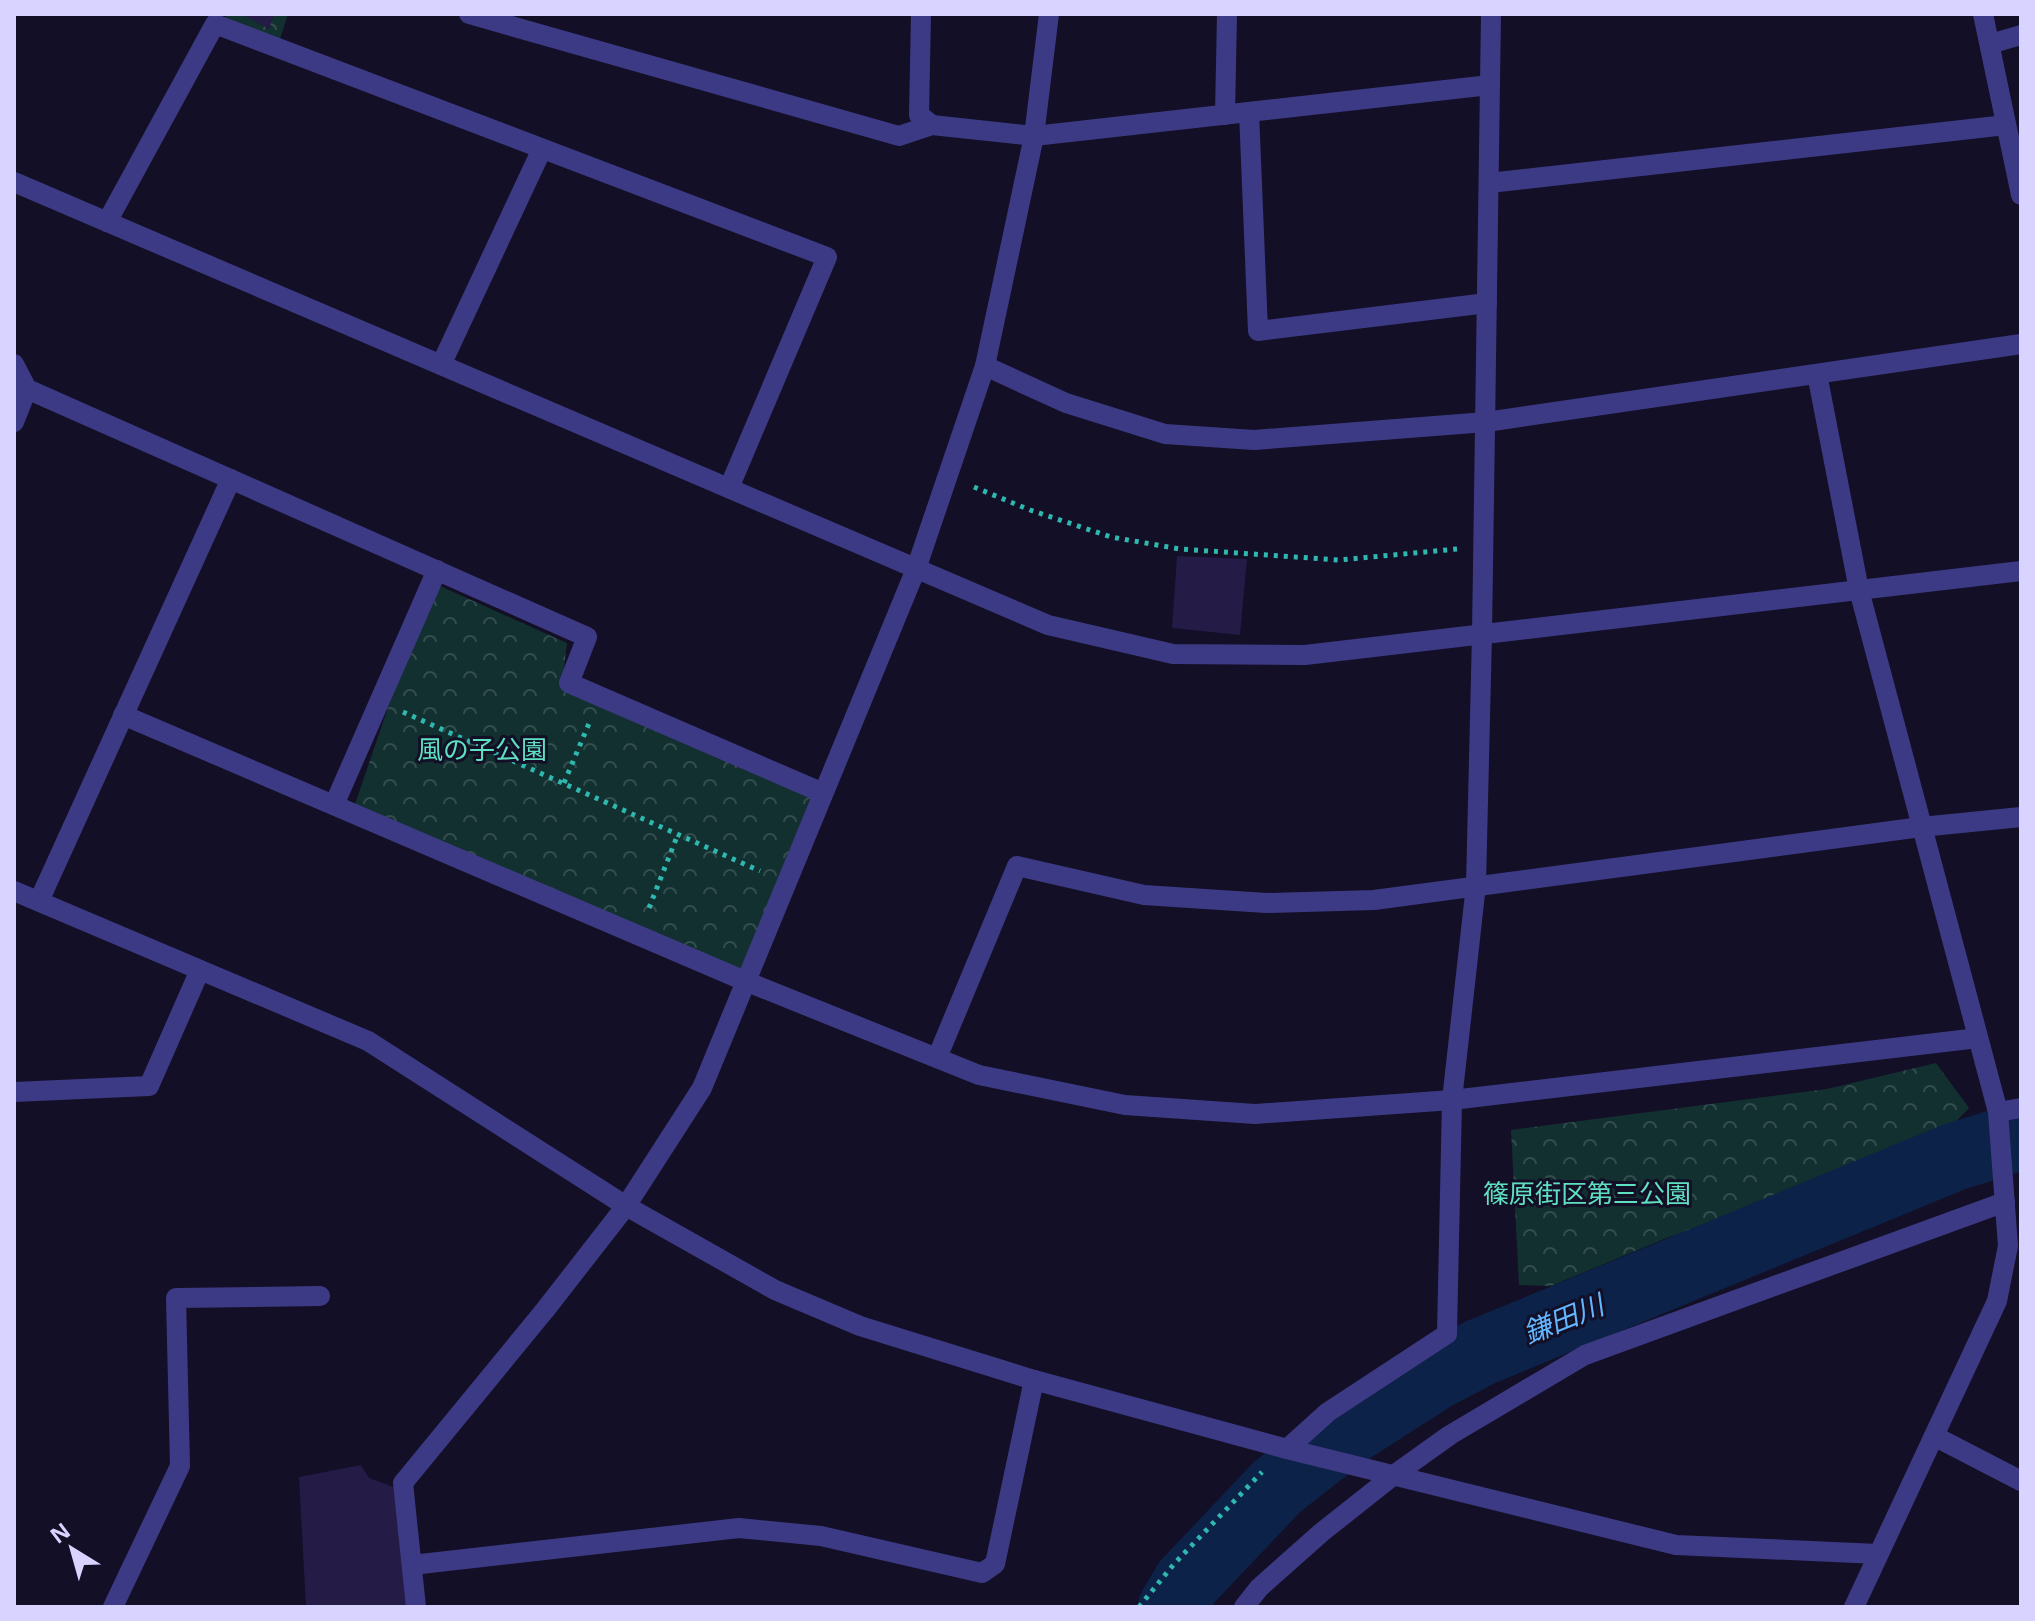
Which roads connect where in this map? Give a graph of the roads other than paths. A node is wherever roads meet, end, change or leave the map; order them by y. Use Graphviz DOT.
graph roads {
  1 [pos="469,14"];
  2 [pos="921,14"];
  3 [pos="1049,14"];
  4 [pos="1227,14"];
  5 [pos="1491,14"];
  6 [pos="1983,14"];
  7 [pos="215,19"];
  8 [pos="2021,35"];
  9 [pos="1990,44"];
  10 [pos="1490,85"];
  11 [pos="1249,112"];
  12 [pos="1225,115"];
  13 [pos="932,125"];
  14 [pos="2006,125"];
  15 [pos="1034,136"];
  16 [pos="542,149"];
  17 [pos="14,182"];
  18 [pos="1489,183"];
  19 [pos="2021,195"];
  20 [pos="107,222"];
  21 [pos="1487,303"];
  22 [pos="2021,344"];
  23 [pos="14,364"];
  24 [pos="441,365"];
  25 [pos="985,366"];
  26 [pos="1817,374"];
  27 [pos="27,389"];
  28 [pos="14,422"];
  29 [pos="1486,422"];
  30 [pos="231,479"];
  31 [pos="729,488"];
  32 [pos="916,569"];
  33 [pos="437,570"];
  34 [pos="2021,571"];
  35 [pos="1859,590"];
  36 [pos="1482,634"];
  37 [pos="123,715"];
  38 [pos="823,793"];
  39 [pos="334,805"];
  40 [pos="2021,817"];
  41 [pos="1921,827"];
  42 [pos="1476,885"];
  43 [pos="14,891"];
  44 [pos="39,901"];
  45 [pos="200,970"];
  46 [pos="745,981"];
  47 [pos="1978,1038"];
  48 [pos="937,1058"];
  49 [pos="14,1092"];
  50 [pos="1452,1100"];
  51 [pos="2021,1108"];
  52 [pos="1998,1112"];
  53 [pos="2005,1202"];
  54 [pos="626,1206"];
  55 [pos="320,1296"];
  56 [pos="1034,1380"];
  57 [pos="1934,1436"];
  58 [pos="1287,1449"];
  59 [pos="1394,1475"];
  60 [pos="2021,1481"];
  61 [pos="1878,1554"];
  62 [pos="412,1565"];
  63 [pos="113,1607"];
  64 [pos="416,1607"];
  65 [pos="1244,1607"];
  66 [pos="1854,1607"];
  1 -- 13 [label="street"];
  2 -- 13 [label="street"];
  3 -- 15 [label="street"];
  4 -- 12 [label="street"];
  5 -- 10 [label="street"];
  6 -- 9 [label="street"];
  7 -- 16 [label="street"];
  7 -- 20 [label="street"];
  8 -- 9 [label="street"];
  9 -- 14 [label="street"];
  10 -- 11 [label="street"];
  10 -- 18 [label="street"];
  11 -- 12 [label="street"];
  11 -- 21 [label="street"];
  12 -- 15 [label="street"];
  13 -- 15 [label="street"];
  14 -- 18 [label="street"];
  14 -- 19 [label="street"];
  15 -- 25 [label="street"];
  16 -- 24 [label="street"];
  16 -- 31 [label="street"];
  17 -- 20 [label="street"];
  18 -- 21 [label="street"];
  20 -- 24 [label="street"];
  21 -- 29 [label="street"];
  22 -- 26 [label="street"];
  23 -- 27 [label="street"];
  24 -- 31 [label="street"];
  25 -- 29 [label="street"];
  25 -- 32 [label="street"];
  26 -- 29 [label="street"];
  26 -- 35 [label="street"];
  27 -- 28 [label="street"];
  27 -- 30 [label="street"];
  29 -- 36 [label="street"];
  30 -- 33 [label="street"];
  30 -- 37 [label="street"];
  31 -- 32 [label="street"];
  32 -- 36 [label="street"];
  32 -- 38 [label="street"];
  33 -- 38 [label="street"];
  33 -- 39 [label="street"];
  34 -- 35 [label="street"];
  35 -- 36 [label="street"];
  35 -- 41 [label="street"];
  36 -- 42 [label="street"];
  37 -- 39 [label="street"];
  37 -- 44 [label="street"];
  38 -- 46 [label="street"];
  39 -- 46 [label="street"];
  40 -- 41 [label="street"];
  41 -- 42 [label="street"];
  41 -- 47 [label="street"];
  42 -- 48 [label="street"];
  42 -- 50 [label="street"];
  43 -- 44 [label="street"];
  44 -- 45 [label="street"];
  45 -- 49 [label="street"];
  45 -- 54 [label="street"];
  46 -- 48 [label="street"];
  46 -- 54 [label="street"];
  47 -- 50 [label="street"];
  47 -- 52 [label="street"];
  48 -- 50 [label="street"];
  50 -- 58 [label="street"];
  51 -- 52 [label="street"];
  52 -- 53 [label="street"];
  53 -- 57 [label="street"];
  53 -- 59 [label="street"];
  54 -- 56 [label="street"];
  54 -- 62 [label="street"];
  55 -- 63 [label="street"];
  56 -- 58 [label="street"];
  56 -- 62 [label="street"];
  57 -- 60 [label="street"];
  57 -- 61 [label="street"];
  58 -- 59 [label="street"];
  59 -- 61 [label="street"];
  59 -- 65 [label="street"];
  61 -- 66 [label="street"];
  62 -- 64 [label="street"];
}
